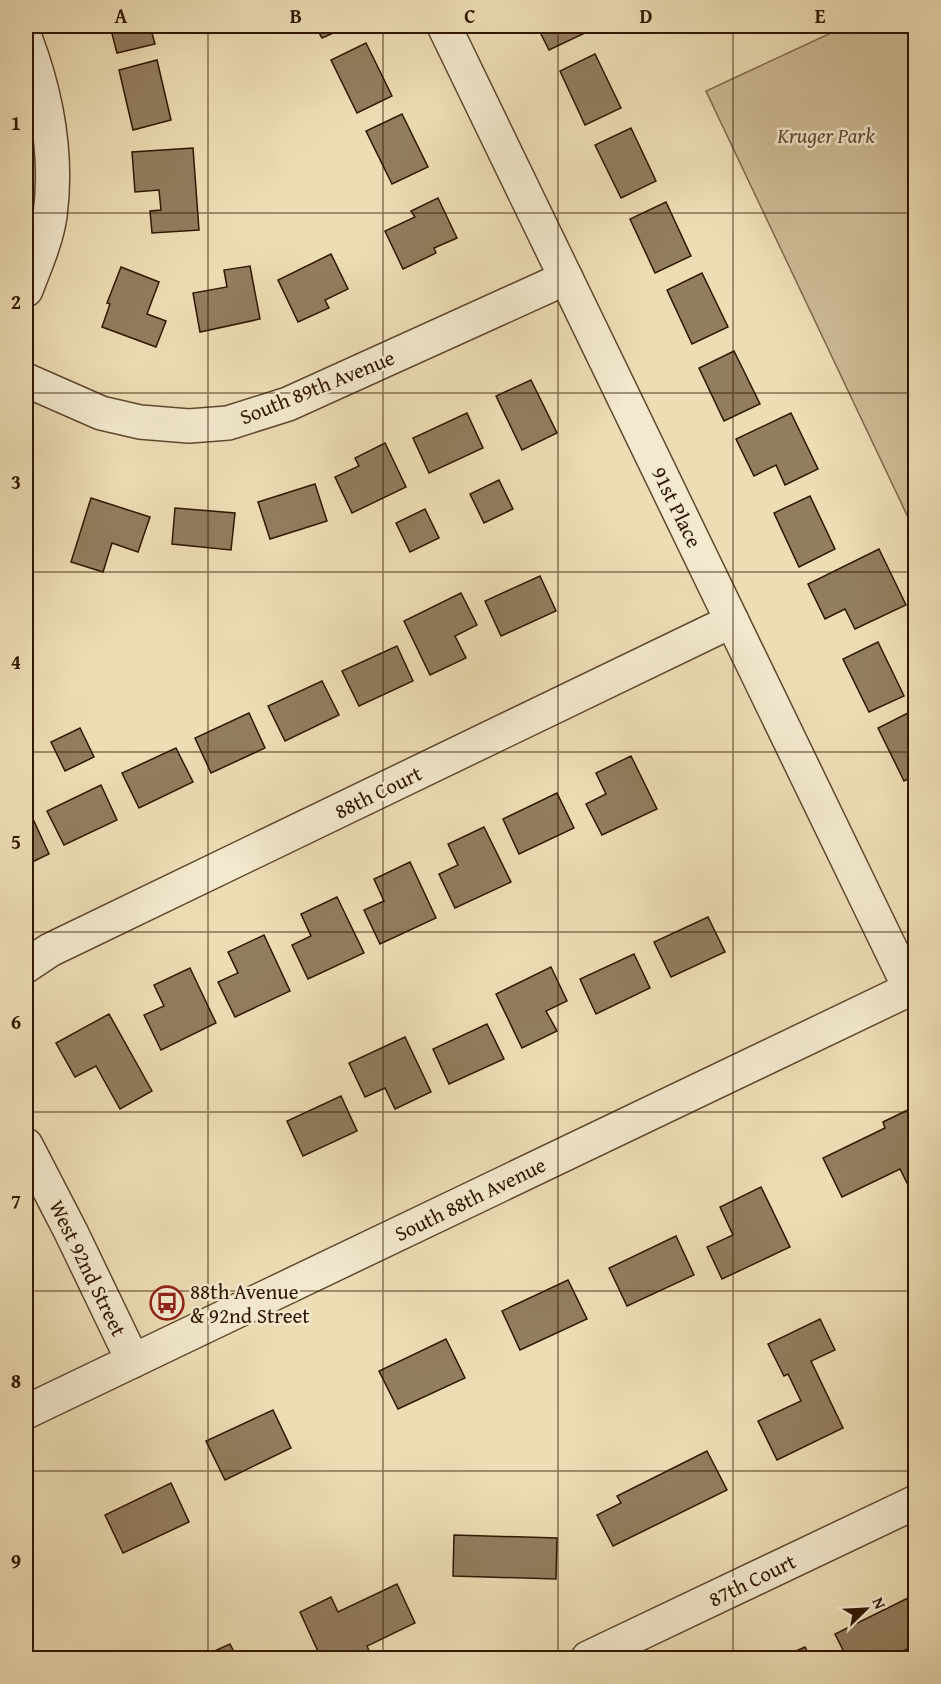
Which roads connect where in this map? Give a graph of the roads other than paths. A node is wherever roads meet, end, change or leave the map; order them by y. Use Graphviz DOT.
graph roads {
  1 [pos="444,26"];
  2 [pos="26,40"];
  3 [pos="566,278"];
  4 [pos="26,290"];
  5 [pos="26,380"];
  6 [pos="732,621"];
  7 [pos="26,966"];
  8 [pos="913,987"];
  9 [pos="26,1144"];
  10 [pos="133,1361"];
  11 [pos="26,1412"];
  12 [pos="915,1502"];
  13 [pos="588,1659"];
  1 -- 3 [label="street, 91st Place"];
  2 -- 4 [label="street"];
  3 -- 5 [label="street, South 89th Avenue"];
  3 -- 6 [label="street, 91st Place"];
  6 -- 7 [label="street, 88th Court"];
  6 -- 8 [label="street, 91st Place"];
  8 -- 10 [label="street, South 88th Avenue"];
  9 -- 10 [label="street, West 92nd Street"];
  10 -- 11 [label="street, South 88th Avenue"];
  12 -- 13 [label="street, 87th Court"];
}
